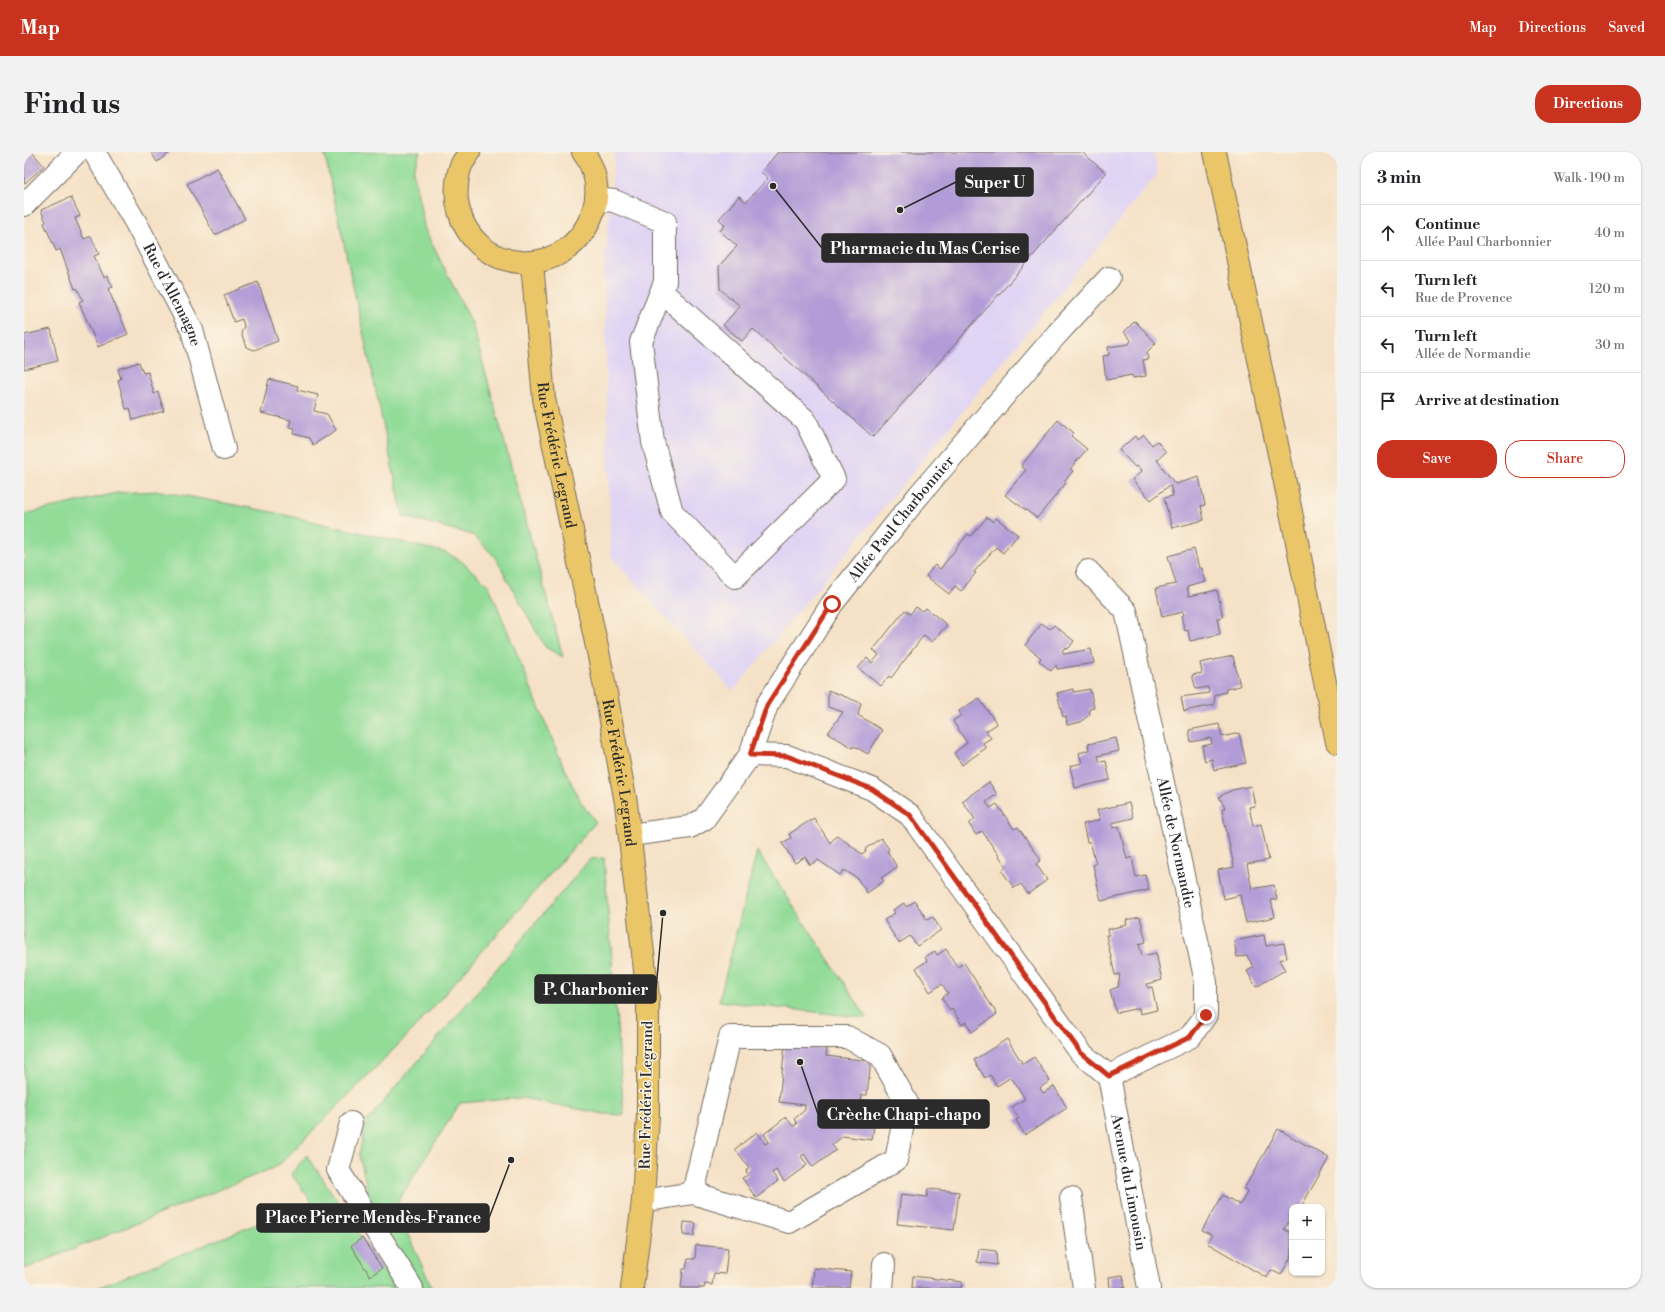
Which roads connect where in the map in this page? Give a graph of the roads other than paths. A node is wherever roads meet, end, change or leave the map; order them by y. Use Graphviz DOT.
graph roads {
  1 [pos="77,152"];
  2 [pos="94,152"];
  3 [pos="470,152"];
  4 [pos="583,152"];
  5 [pos="1215,152"];
  6 [pos="596,199"];
  7 [pos="24,205"];
  8 [pos="532,263"];
  9 [pos="1109,278"];
  10 [pos="662,292"];
  11 [pos="224,449"];
  12 [pos="1088,570"];
  13 [pos="1337,742"];
  14 [pos="750,755"];
  15 [pos="630,834"];
  16 [pos="1109,1076"];
  17 [pos="351,1122"];
  18 [pos="693,1193"];
  19 [pos="1071,1198"];
  20 [pos="643,1201"];
  21 [pos="884,1264"];
  22 [pos="412,1288"];
  23 [pos="632,1288"];
  24 [pos="882,1288"];
  25 [pos="1084,1288"];
  26 [pos="1149,1288"];
  1 -- 7 [label="street"];
  2 -- 11 [label="street, Rue d'Allemagne"];
  3 -- 8 [label="main road"];
  4 -- 6 [label="main road"];
  5 -- 13 [label="main road"];
  6 -- 8 [label="main road"];
  6 -- 10 [label="street"];
  8 -- 15 [label="main road, Rue Frédéric Legrand"];
  9 -- 14 [label="street, Allée Paul Charbonnier"];
  10 -- 10 [label="street"];
  12 -- 16 [label="street, Allée de Normandie"];
  14 -- 15 [label="street, Allée Paul Charbonnier"];
  14 -- 16 [label="street"];
  15 -- 20 [label="main road, Rue Frédéric Legrand"];
  16 -- 26 [label="street, Avenue du Limousin"];
  17 -- 22 [label="street"];
  18 -- 18 [label="street"];
  18 -- 20 [label="street"];
  19 -- 25 [label="street"];
  20 -- 23 [label="main road, Rue Frédéric Legrand"];
  21 -- 24 [label="street"];
}
